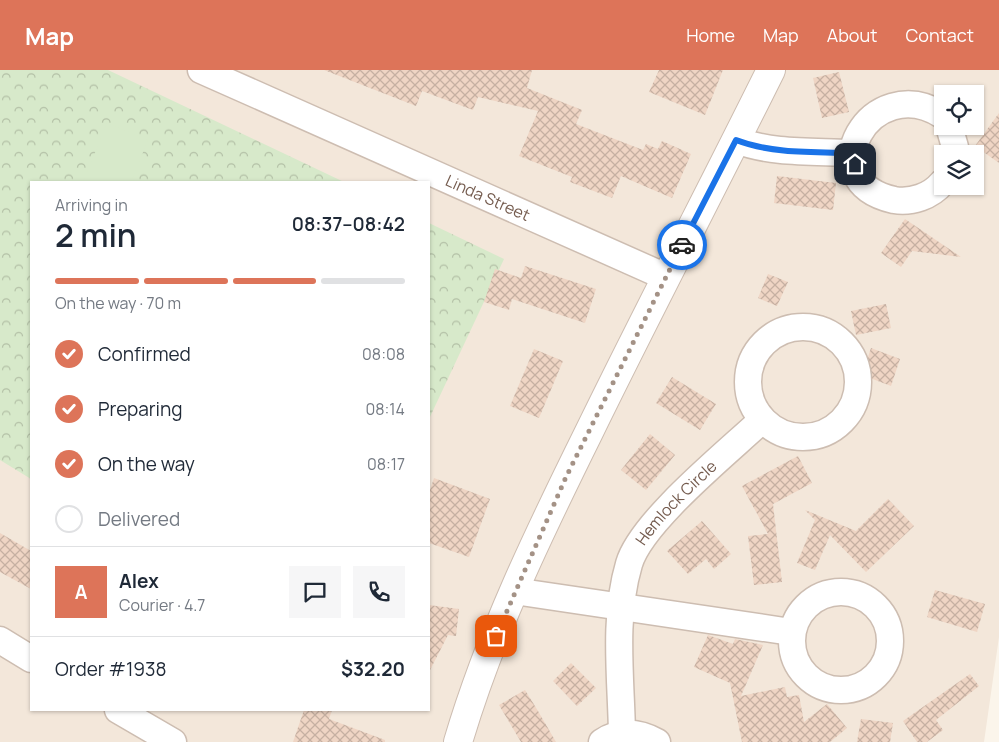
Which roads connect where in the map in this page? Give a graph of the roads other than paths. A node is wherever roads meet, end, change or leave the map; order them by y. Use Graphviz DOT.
graph roads {
  1 [pos="201,70"];
  2 [pos="771,70"];
  3 [pos="934,107"];
  4 [pos="736,140"];
  5 [pos="852,153"];
  6 [pos="934,190"];
  7 [pos="666,277"];
  8 [pos="762,420"];
  9 [pos="514,591"];
  10 [pos="620,606"];
  11 [pos="791,632"];
  12 [pos="0,640"];
  13 [pos="30,658"];
  14 [pos="120,711"];
  15 [pos="612,738"];
  16 [pos="173,742"];
  17 [pos="458,742"];
  18 [pos="657,742"];
  1 -- 7 [label="street, Linda Street"];
  2 -- 4 [label="street"];
  3 -- 5 [label="street"];
  4 -- 5 [label="street"];
  4 -- 7 [label="street"];
  5 -- 6 [label="street"];
  7 -- 9 [label="street"];
  8 -- 8 [label="street"];
  8 -- 10 [label="street, Hemlock Circle"];
  9 -- 10 [label="street"];
  9 -- 17 [label="street"];
  10 -- 11 [label="street"];
  10 -- 15 [label="street, Hemlock Circle"];
  12 -- 13 [label="street"];
  14 -- 16 [label="street"];
  15 -- 18 [label="street, Hemlock Circle"];
}
